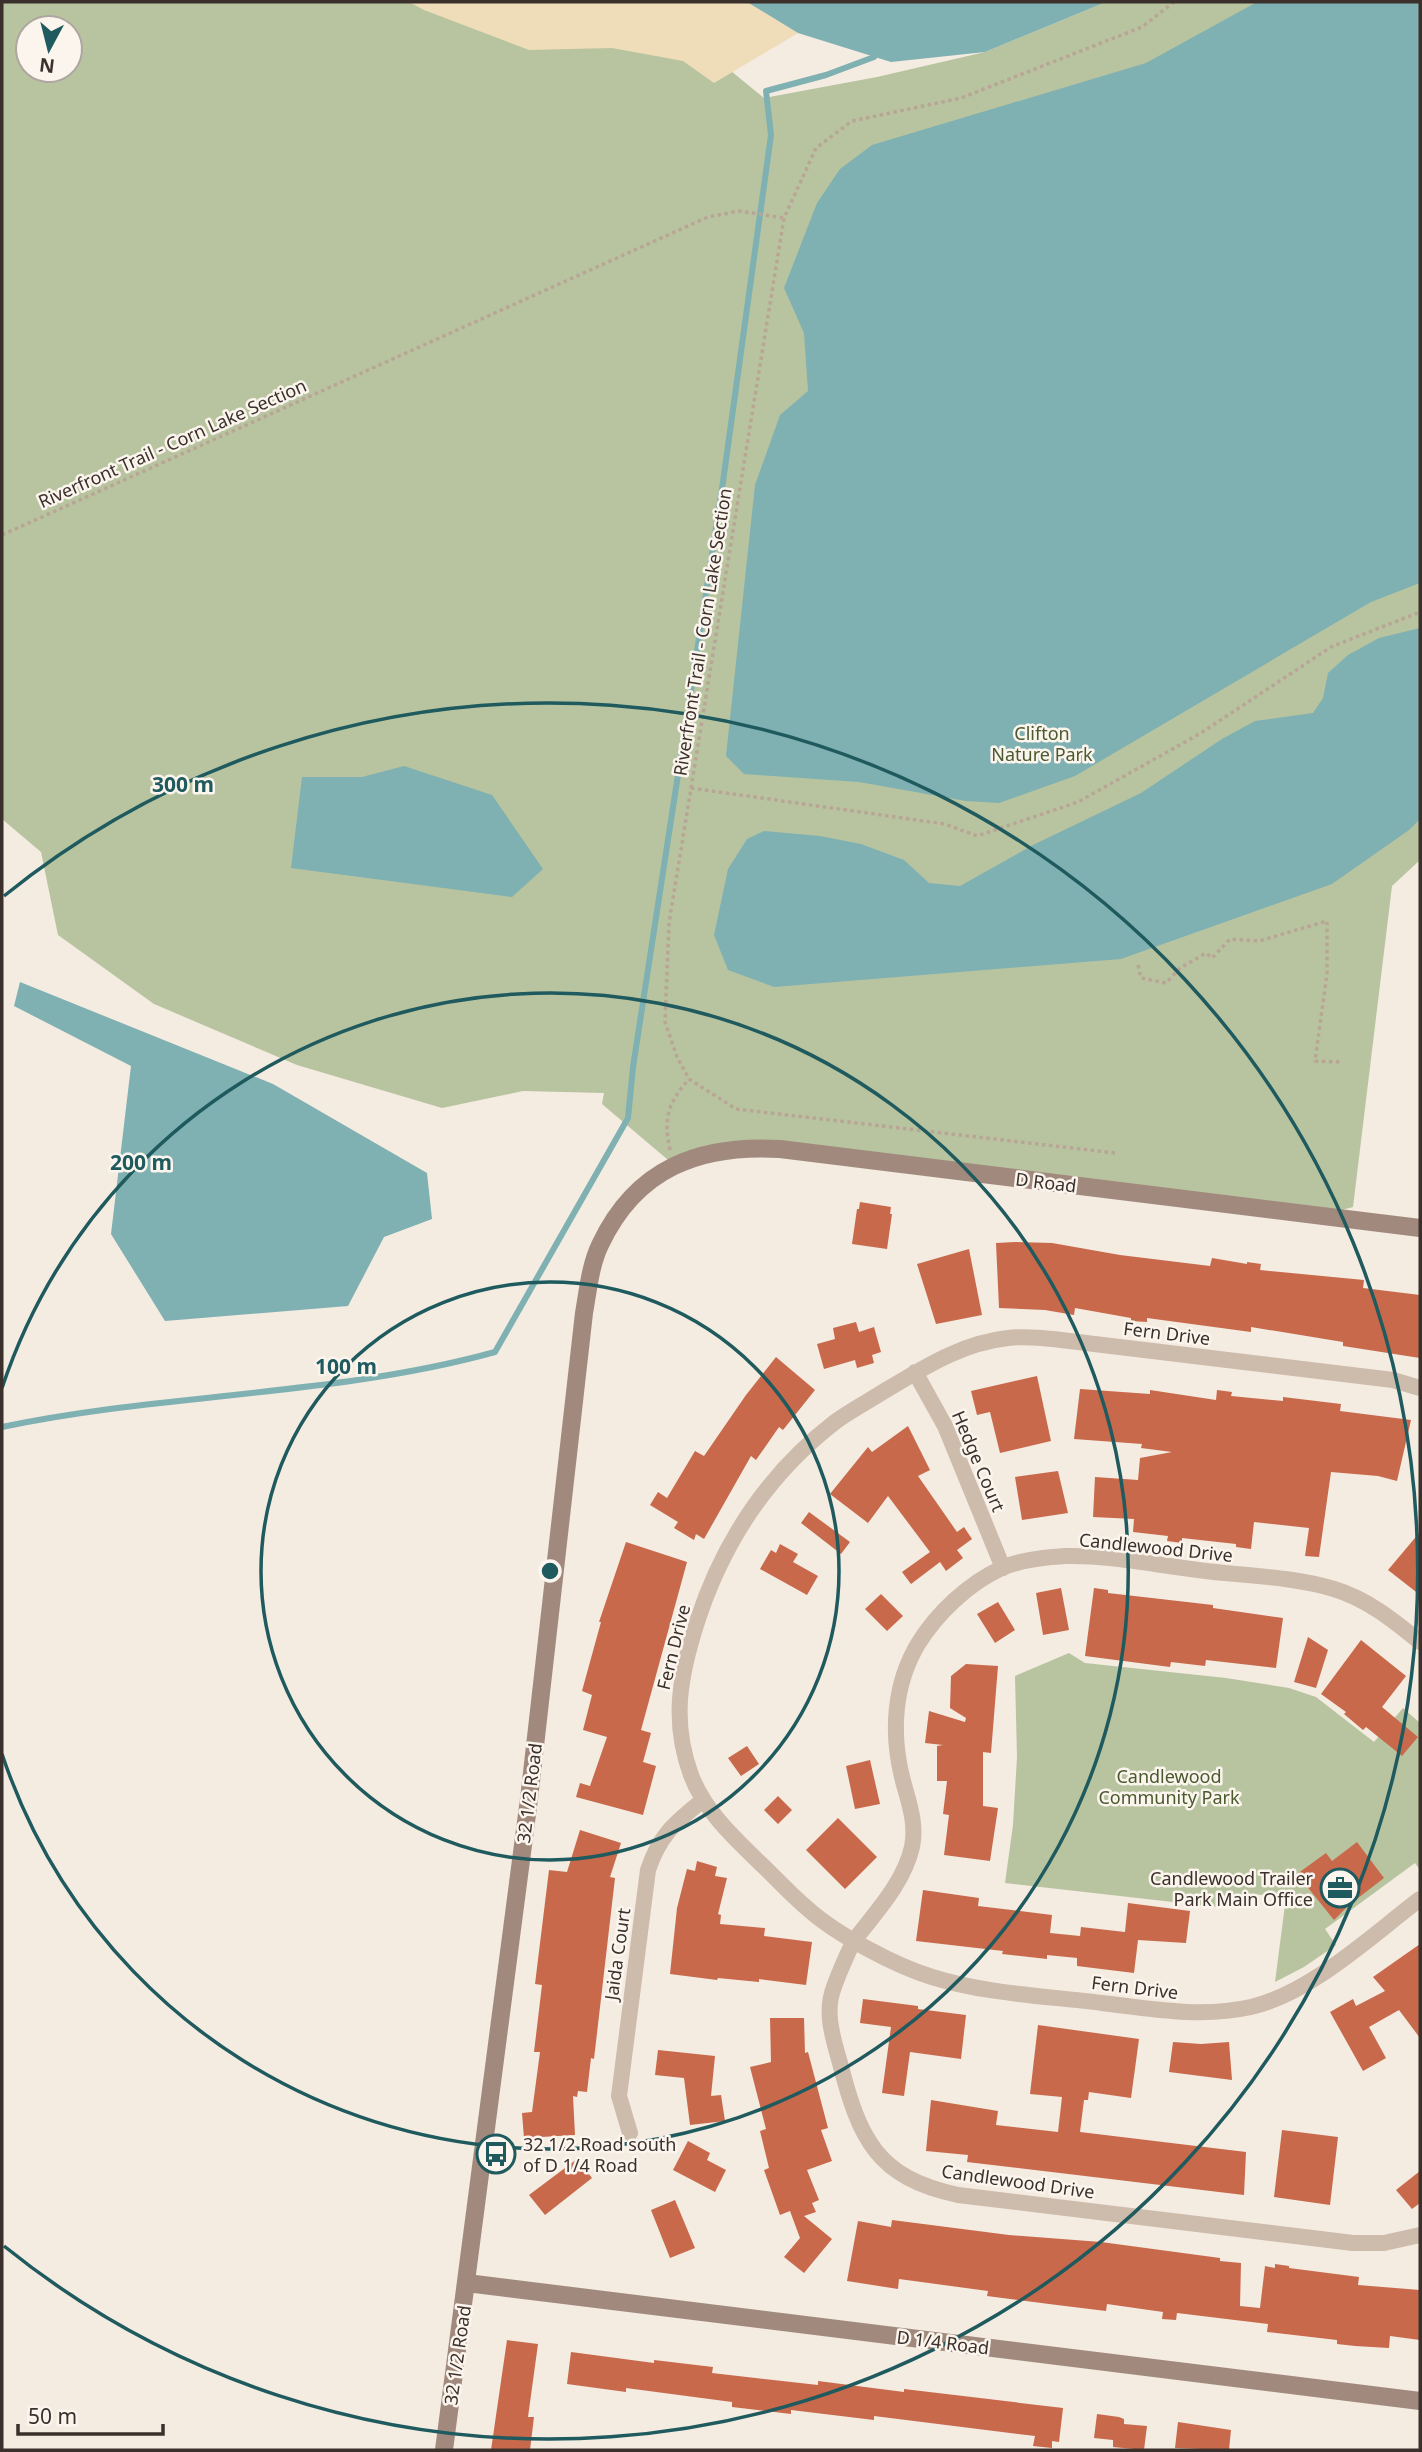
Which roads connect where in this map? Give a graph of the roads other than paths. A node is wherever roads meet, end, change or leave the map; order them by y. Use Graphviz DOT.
graph roads {
  1 [pos="674,1165"];
  2 [pos="1420,1228"];
  3 [pos="915,1372"];
  4 [pos="1420,1388"];
  5 [pos="1003,1568"];
  6 [pos="1420,1642"];
  7 [pos="703,1800"];
  8 [pos="1420,1899"];
  9 [pos="854,1940"];
  10 [pos="630,2133"];
  11 [pos="1420,2235"];
  12 [pos="467,2283"];
  13 [pos="1420,2401"];
  14 [pos="444,2450"];
  1 -- 2 [label="street, D Road"];
  1 -- 12 [label="street, 32 1/2 Road"];
  3 -- 4 [label="street, Fern Drive"];
  3 -- 5 [label="street, Hedge Court"];
  3 -- 7 [label="street, Fern Drive"];
  5 -- 6 [label="street, Candlewood Drive"];
  5 -- 9 [label="street, Candlewood Drive"];
  7 -- 9 [label="street, Fern Drive"];
  7 -- 10 [label="street, Jaida Court"];
  8 -- 9 [label="street, Fern Drive"];
  9 -- 11 [label="street, Candlewood Drive"];
  12 -- 13 [label="street, D 1/4 Road"];
  12 -- 14 [label="street, 32 1/2 Road"];
}
